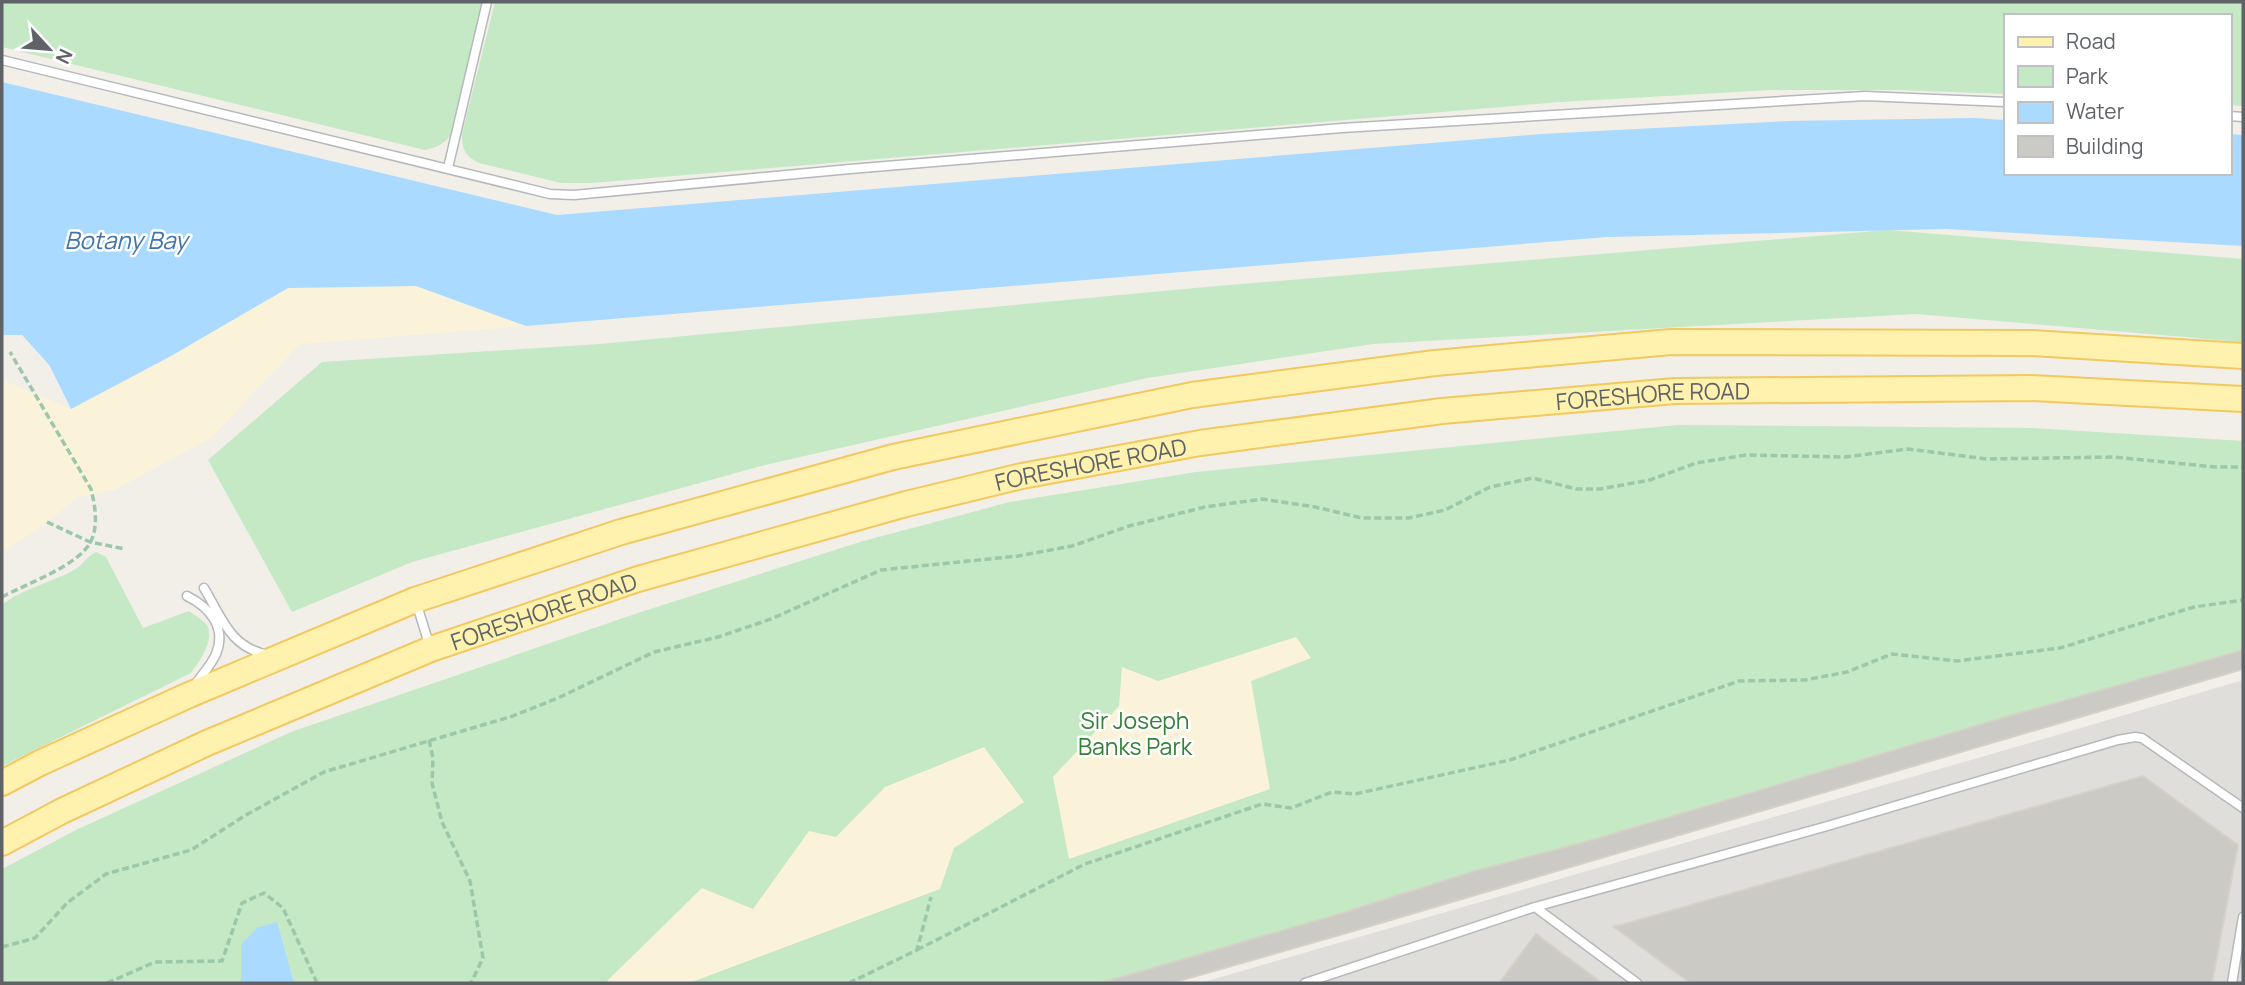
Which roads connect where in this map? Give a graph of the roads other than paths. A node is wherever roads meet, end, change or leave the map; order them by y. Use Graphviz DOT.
graph roads {
  1 [pos="487,2"];
  2 [pos="2,60"];
  3 [pos="2004,102"];
  4 [pos="448,168"];
  5 [pos="2243,356"];
  6 [pos="2243,399"];
  7 [pos="204,587"];
  8 [pos="187,596"];
  9 [pos="415,600"];
  10 [pos="431,649"];
  11 [pos="284,656"];
  12 [pos="188,695"];
  13 [pos="2,783"];
  14 [pos="2243,808"];
  15 [pos="2,843"];
  16 [pos="1535,907"];
  17 [pos="2243,917"];
  18 [pos="1306,983"];
  19 [pos="1637,983"];
  20 [pos="2232,983"];
  1 -- 4 [label="lane"];
  2 -- 4 [label="lane"];
  3 -- 4 [label="lane"];
  5 -- 9 [label="main road, FORESHORE ROAD"];
  6 -- 10 [label="main road, FORESHORE ROAD"];
  7 -- 11 [label="lane"];
  8 -- 12 [label="lane"];
  9 -- 10 [label="lane"];
  9 -- 11 [label="main road, FORESHORE ROAD"];
  10 -- 15 [label="main road, FORESHORE ROAD"];
  11 -- 12 [label="main road, FORESHORE ROAD"];
  12 -- 13 [label="main road, FORESHORE ROAD"];
  14 -- 16 [label="lane"];
  16 -- 18 [label="lane"];
  16 -- 19 [label="lane"];
  17 -- 20 [label="lane"];
}
